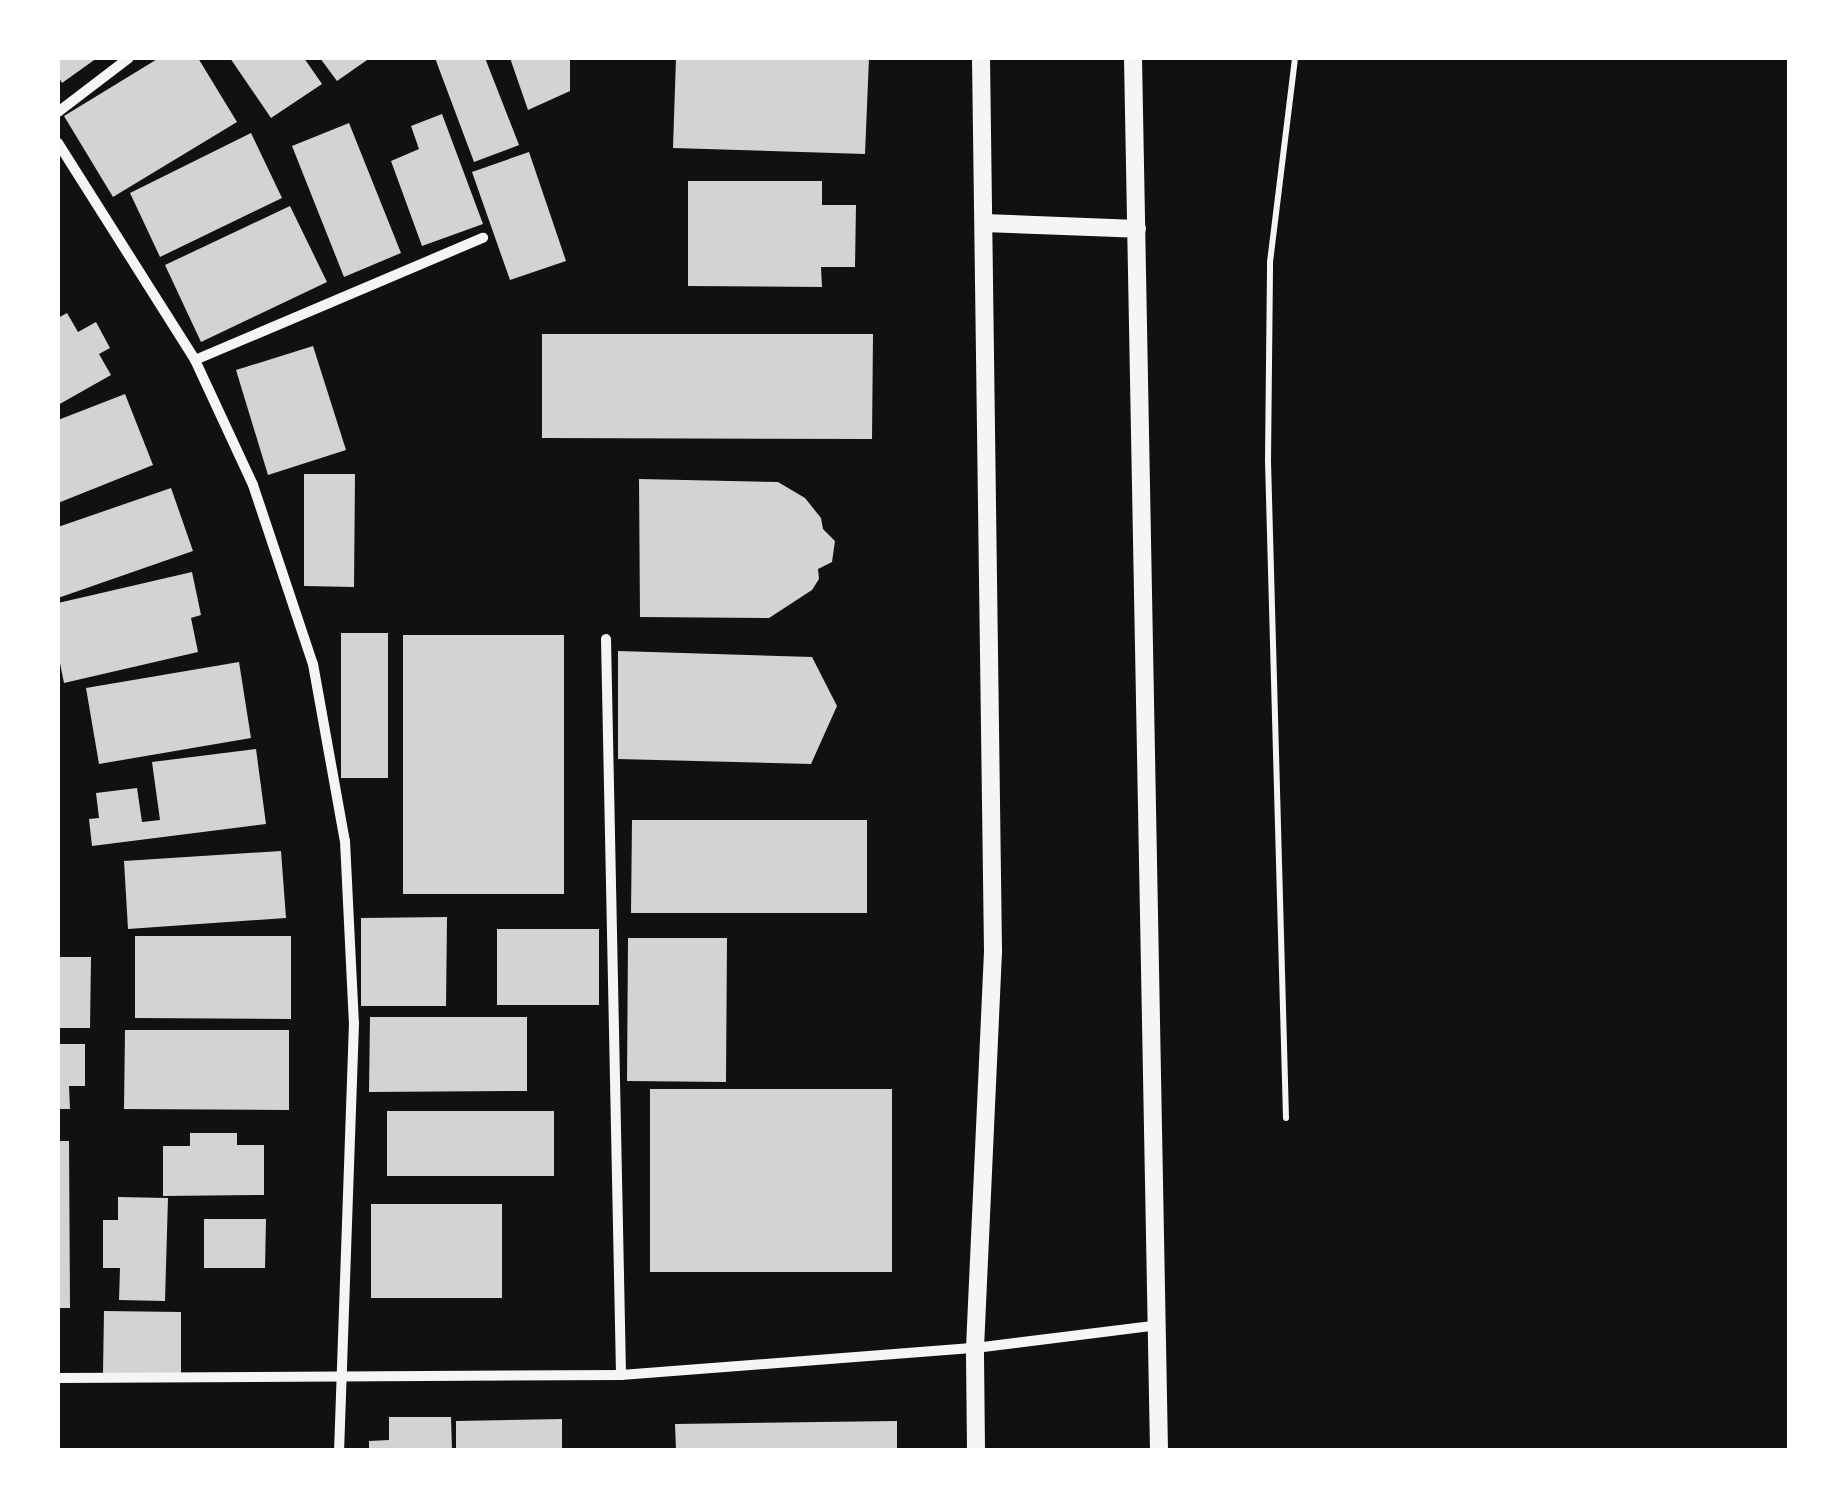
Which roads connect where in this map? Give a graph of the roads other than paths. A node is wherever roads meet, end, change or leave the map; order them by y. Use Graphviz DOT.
graph roads {
  1 [pos="128,58"];
  2 [pos="982,58"];
  3 [pos="1134,58"];
  4 [pos="58,112"];
  5 [pos="58,143"];
  6 [pos="984,223"];
  7 [pos="1137,229"];
  8 [pos="483,238"];
  9 [pos="196,360"];
  10 [pos="606,640"];
  11 [pos="1159,1325"];
  12 [pos="976,1348"];
  13 [pos="338,1374"];
  14 [pos="621,1376"];
  15 [pos="58,1378"];
  16 [pos="339,1450"];
  17 [pos="976,1450"];
  18 [pos="1159,1450"];
  1 -- 4 [label="street"];
  2 -- 6 [label="street"];
  3 -- 7 [label="street"];
  5 -- 9 [label="street"];
  6 -- 7 [label="street"];
  6 -- 12 [label="street"];
  7 -- 11 [label="street"];
  8 -- 9 [label="street"];
  9 -- 13 [label="street"];
  10 -- 14 [label="street"];
  11 -- 12 [label="street"];
  11 -- 18 [label="street"];
  12 -- 14 [label="street"];
  12 -- 17 [label="street"];
  13 -- 14 [label="street"];
  13 -- 15 [label="street"];
  13 -- 16 [label="street"];
}
